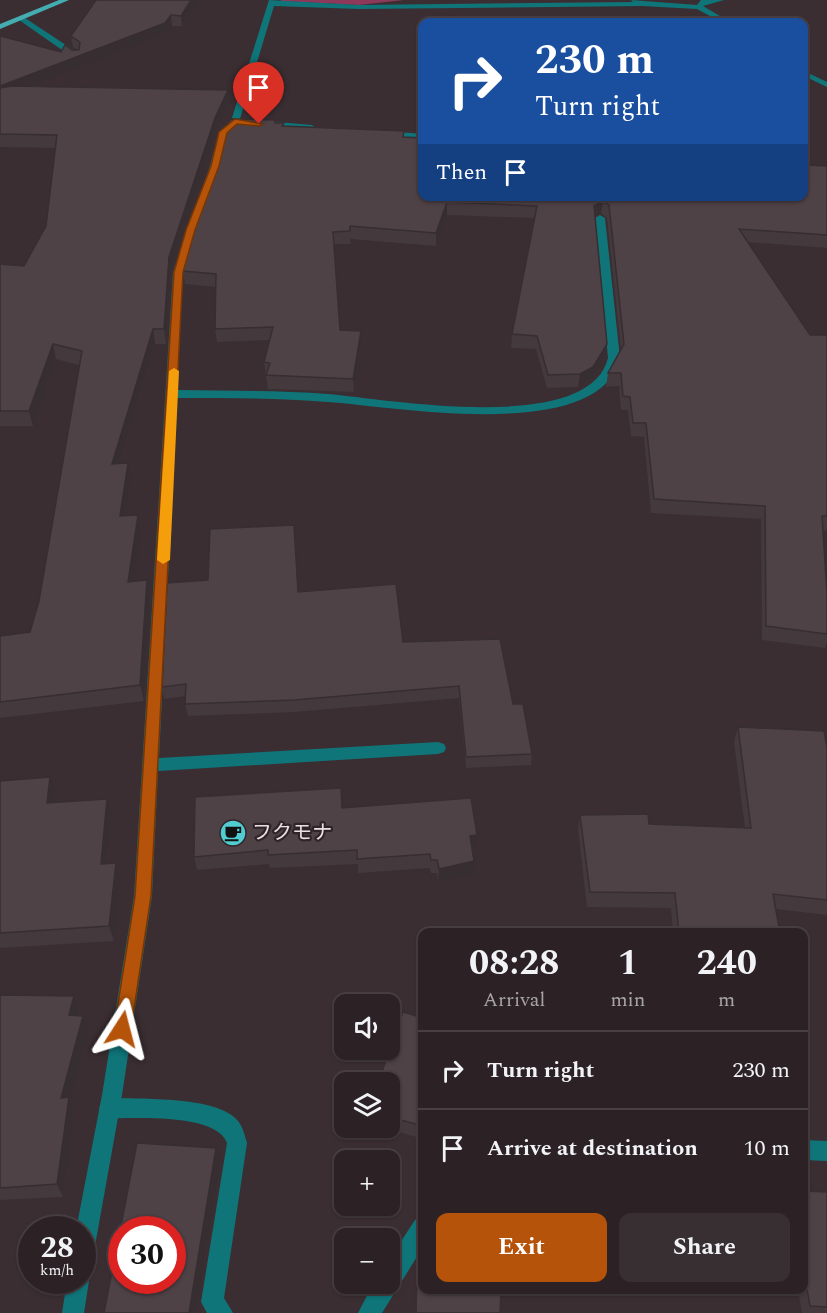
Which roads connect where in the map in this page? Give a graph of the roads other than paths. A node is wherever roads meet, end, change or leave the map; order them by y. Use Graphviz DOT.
graph roads {
  1 [pos="65,0"];
  2 [pos="720,0"];
  3 [pos="272,2"];
  4 [pos="511,2"];
  5 [pos="638,2"];
  6 [pos="699,7"];
  7 [pos="22,18"];
  8 [pos="719,18"];
  9 [pos="0,27"];
  10 [pos="78,57"];
  11 [pos="808,75"];
  12 [pos="827,85"];
  13 [pos="259,124"];
  14 [pos="317,129"];
  15 [pos="376,133"];
  16 [pos="418,137"];
  17 [pos="600,218"];
  18 [pos="173,394"];
  19 [pos="438,748"];
  20 [pos="151,765"];
  21 [pos="109,1108"];
  22 [pos="808,1150"];
  23 [pos="827,1151"];
  24 [pos="89,1216"];
  25 [pos="418,1236"];
  26 [pos="400,1263"];
  27 [pos="76,1294"];
  28 [pos="380,1294"];
  29 [pos="73,1313"];
  30 [pos="222,1313"];
  31 [pos="369,1313"];
  1 -- 7 [label="main road"];
  2 -- 6 [label="street"];
  3 -- 4 [label="street"];
  3 -- 18 [label="street"];
  4 -- 5 [label="street"];
  5 -- 6 [label="street"];
  6 -- 8 [label="street"];
  7 -- 9 [label="main road"];
  7 -- 10 [label="street"];
  11 -- 12 [label="street"];
  13 -- 14 [label="street"];
  15 -- 16 [label="street"];
  17 -- 18 [label="street"];
  18 -- 20 [label="street"];
  19 -- 20 [label="street"];
  20 -- 21 [label="street"];
  21 -- 24 [label="street"];
  21 -- 30 [label="street"];
  22 -- 23 [label="street"];
  25 -- 26 [label="street"];
  27 -- 29 [label="street"];
  28 -- 31 [label="street"];
}
